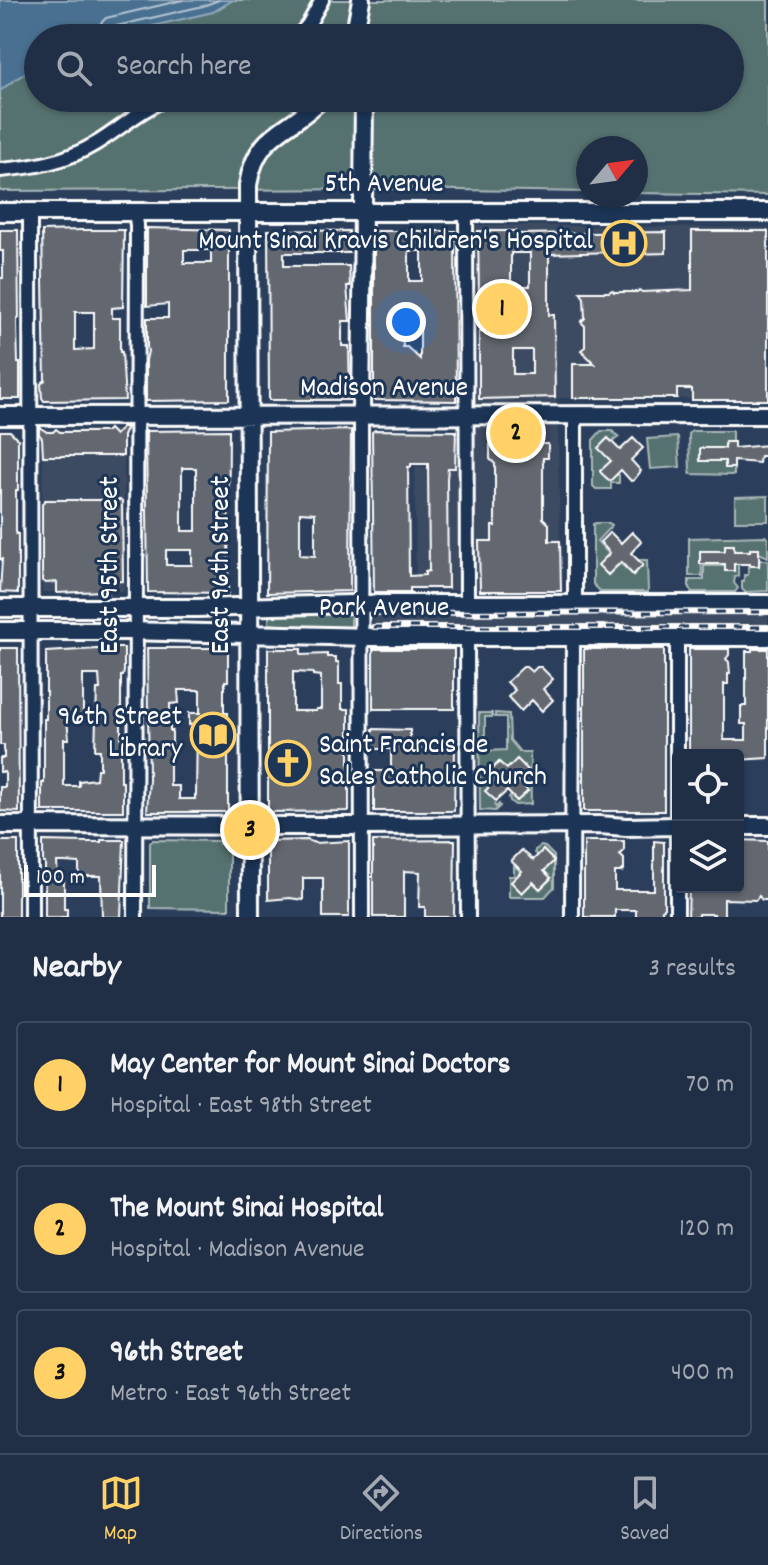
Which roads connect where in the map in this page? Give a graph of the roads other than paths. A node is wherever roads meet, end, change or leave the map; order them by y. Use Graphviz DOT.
graph roads {
  1 [pos="322,0"];
  2 [pos="363,0"];
  3 [pos="309,24"];
  4 [pos="357,24"];
  5 [pos="365,24"];
  6 [pos="143,112"];
  7 [pos="307,112"];
  8 [pos="364,112"];
  9 [pos="0,170"];
  10 [pos="0,212"];
  11 [pos="30,212"];
  12 [pos="135,212"];
  13 [pos="248,212"];
  14 [pos="363,212"];
  15 [pos="466,212"];
  16 [pos="768,212"];
  17 [pos="575,415"];
  18 [pos="768,415"];
  19 [pos="0,416"];
  20 [pos="30,416"];
  21 [pos="136,416"];
  22 [pos="249,416"];
  23 [pos="361,416"];
  24 [pos="466,416"];
  25 [pos="362,604"];
  26 [pos="467,604"];
  27 [pos="768,604"];
  28 [pos="249,605"];
  29 [pos="575,605"];
  30 [pos="0,608"];
  31 [pos="30,608"];
  32 [pos="136,608"];
  33 [pos="0,631"];
  34 [pos="30,631"];
  35 [pos="136,631"];
  36 [pos="249,634"];
  37 [pos="362,637"];
  38 [pos="467,637"];
  39 [pos="573,637"];
  40 [pos="677,637"];
  41 [pos="768,637"];
  42 [pos="678,821"];
  43 [pos="0,825"];
  44 [pos="31,825"];
  45 [pos="136,825"];
  46 [pos="573,825"];
  47 [pos="249,826"];
  48 [pos="362,826"];
  49 [pos="468,826"];
  50 [pos="672,826"];
  51 [pos="744,826"];
  52 [pos="768,826"];
  53 [pos="677,893"];
  54 [pos="31,917"];
  55 [pos="135,917"];
  56 [pos="250,917"];
  57 [pos="362,917"];
  58 [pos="468,917"];
  59 [pos="572,917"];
  60 [pos="677,917"];
  1 -- 3 [label="street"];
  2 -- 4 [label="main road"];
  2 -- 5 [label="main road"];
  6 -- 9 [label="street"];
  7 -- 13 [label="main road, East 96th Street"];
  8 -- 14 [label="main road"];
  10 -- 11 [label="main road, 5th Avenue"];
  11 -- 12 [label="main road, 5th Avenue"];
  11 -- 20 [label="street"];
  12 -- 13 [label="main road, 5th Avenue"];
  12 -- 21 [label="street, East 95th Street"];
  13 -- 14 [label="main road, 5th Avenue"];
  13 -- 22 [label="main road, East 96th Street"];
  14 -- 15 [label="main road, 5th Avenue"];
  14 -- 23 [label="main road"];
  15 -- 16 [label="main road, 5th Avenue"];
  15 -- 24 [label="street"];
  17 -- 18 [label="main road, Madison Avenue"];
  17 -- 24 [label="main road, Madison Avenue"];
  17 -- 29 [label="street"];
  19 -- 20 [label="main road, Madison Avenue"];
  20 -- 21 [label="main road, Madison Avenue"];
  20 -- 31 [label="street"];
  21 -- 22 [label="main road, Madison Avenue"];
  21 -- 32 [label="street, East 95th Street"];
  22 -- 23 [label="main road, Madison Avenue"];
  22 -- 28 [label="main road, East 96th Street"];
  23 -- 24 [label="main road, Madison Avenue"];
  23 -- 25 [label="street"];
  24 -- 26 [label="street"];
  25 -- 26 [label="main road, Park Avenue"];
  25 -- 28 [label="main road, Park Avenue"];
  25 -- 37 [label="street"];
  26 -- 29 [label="main road, Park Avenue"];
  27 -- 29 [label="main road, Park Avenue"];
  28 -- 32 [label="main road, Park Avenue"];
  28 -- 36 [label="main road, East 96th Street"];
  30 -- 31 [label="main road, Park Avenue"];
  31 -- 32 [label="main road, Park Avenue"];
  31 -- 34 [label="street"];
  32 -- 35 [label="street, East 95th Street"];
  33 -- 34 [label="main road, Park Avenue"];
  34 -- 35 [label="main road, Park Avenue"];
  34 -- 44 [label="street"];
  35 -- 36 [label="main road, Park Avenue"];
  35 -- 45 [label="street, East 95th Street"];
  36 -- 37 [label="main road, Park Avenue"];
  36 -- 47 [label="main road, East 96th Street"];
  37 -- 38 [label="main road, Park Avenue"];
  37 -- 48 [label="street"];
  38 -- 39 [label="main road, Park Avenue"];
  38 -- 49 [label="street"];
  39 -- 40 [label="main road, Park Avenue"];
  39 -- 46 [label="street"];
  40 -- 41 [label="main road, Park Avenue"];
  40 -- 42 [label="street"];
  43 -- 44 [label="main road"];
  44 -- 45 [label="main road"];
  44 -- 54 [label="street"];
  45 -- 47 [label="main road"];
  45 -- 55 [label="street, East 95th Street"];
  46 -- 49 [label="main road"];
  46 -- 50 [label="main road"];
  46 -- 59 [label="street"];
  47 -- 48 [label="main road"];
  47 -- 56 [label="main road, East 96th Street"];
  48 -- 49 [label="main road"];
  48 -- 57 [label="street"];
  49 -- 58 [label="street"];
  51 -- 52 [label="main road"];
  53 -- 60 [label="street"];
}
